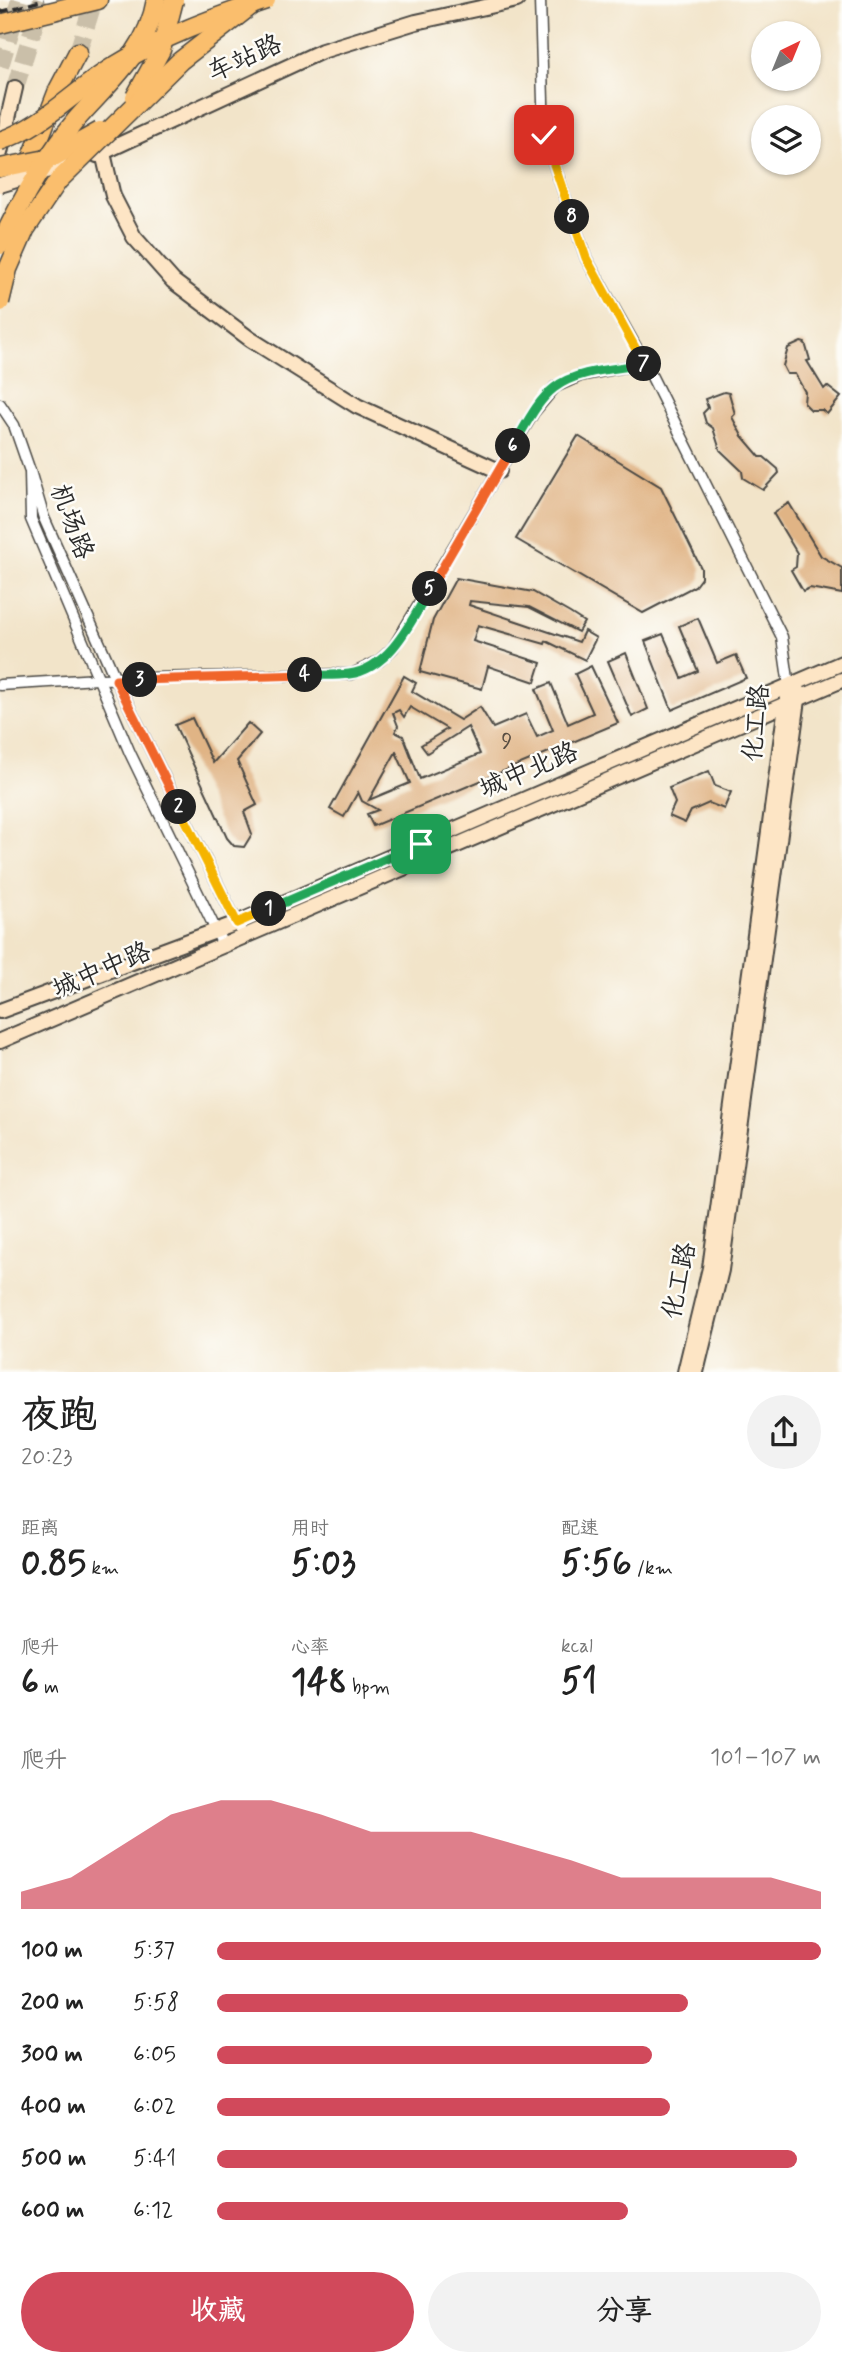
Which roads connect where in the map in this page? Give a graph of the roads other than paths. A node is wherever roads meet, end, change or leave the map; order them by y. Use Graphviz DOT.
graph roads {
  1 [pos="97,0"];
  2 [pos="156,0"];
  3 [pos="174,0"];
  4 [pos="517,0"];
  5 [pos="540,0"];
  6 [pos="259,2"];
  7 [pos="0,24"];
  8 [pos="78,52"];
  9 [pos="15,88"];
  10 [pos="0,141"];
  11 [pos="0,153"];
  12 [pos="103,153"];
  13 [pos="0,169"];
  14 [pos="0,185"];
  15 [pos="0,245"];
  16 [pos="0,259"];
  17 [pos="0,302"];
  18 [pos="645,363"];
  19 [pos="0,404"];
  20 [pos="30,471"];
  21 [pos="499,471"];
  22 [pos="842,663"];
  23 [pos="98,679"];
  24 [pos="116,680"];
  25 [pos="842,680"];
  26 [pos="0,685"];
  27 [pos="794,692"];
  28 [pos="237,923"];
  29 [pos="215,929"];
  30 [pos="245,938"];
  31 [pos="224,947"];
  32 [pos="0,1011"];
  33 [pos="0,1041"];
  34 [pos="685,1372"];
  35 [pos="696,1372"];
  1 -- 7 [label="highway"];
  2 -- 15 [label="highway, bridge"];
  3 -- 13 [label="highway, bridge"];
  4 -- 12 [label="street, 车站路"];
  5 -- 18 [label="street, 化工路"];
  6 -- 10 [label="highway, bridge"];
  6 -- 17 [label="highway, bridge"];
  8 -- 16 [label="highway"];
  9 -- 11 [label="street"];
  12 -- 14 [label="street, 车站路, bridge"];
  12 -- 21 [label="street"];
  18 -- 21 [label="street"];
  18 -- 27 [label="street, 化工路"];
  19 -- 20 [label="street"];
  20 -- 23 [label="street, 机场路"];
  20 -- 24 [label="street, 机场路"];
  21 -- 24 [label="street"];
  22 -- 27 [label="street, 城中北路"];
  23 -- 24 [label="street"];
  23 -- 26 [label="street"];
  23 -- 29 [label="street, 机场路"];
  24 -- 28 [label="street, 机场路"];
  25 -- 27 [label="street, 城中北路"];
  27 -- 28 [label="street, 城中北路"];
  27 -- 30 [label="street, 城中北路"];
  27 -- 34 [label="street, 化工路"];
  27 -- 35 [label="street, 化工路"];
  28 -- 29 [label="street, 城中北路"];
  28 -- 30 [label="street, 机场路"];
  29 -- 31 [label="street, 机场路"];
  29 -- 32 [label="street, 城中北路"];
  30 -- 31 [label="street, 城中北路"];
  31 -- 33 [label="street, 城中中路"];
}
